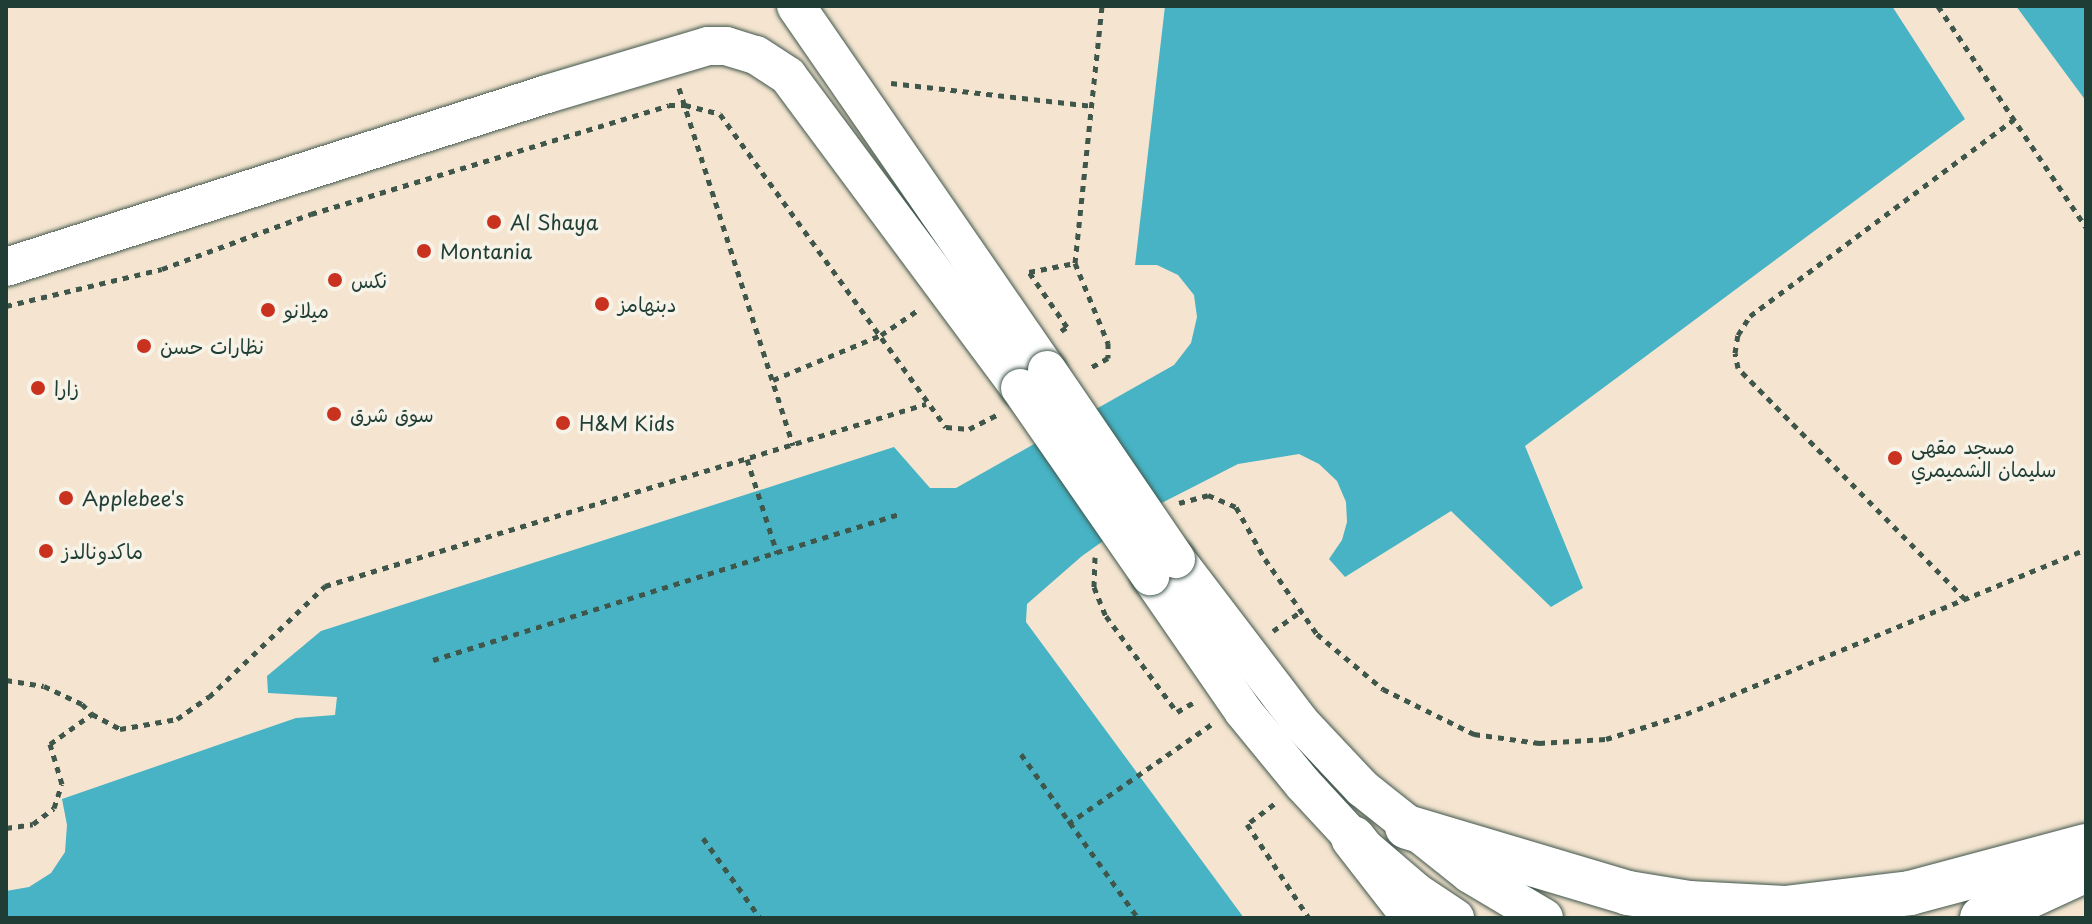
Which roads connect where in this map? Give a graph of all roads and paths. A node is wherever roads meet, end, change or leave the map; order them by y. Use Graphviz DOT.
graph roads {
  1 [pos="796,6"];
  2 [pos="1102,6"];
  3 [pos="1938,6"];
  4 [pos="670,57"];
  5 [pos="846,78"];
  6 [pos="685,105"];
  7 [pos="1093,106"];
  8 [pos="2014,119"];
  9 [pos="2086,227"];
  10 [pos="6,267"];
  11 [pos="927,304"];
  12 [pos="6,306"];
  13 [pos="1067,327"];
  14 [pos="881,335"];
  15 [pos="1033,379"];
  16 [pos="773,380"];
  17 [pos="926,404"];
  18 [pos="955,430"];
  19 [pos="793,445"];
  20 [pos="747,459"];
  21 [pos="900,514"];
  22 [pos="2086,549"];
  23 [pos="777,553"];
  24 [pos="1265,559"];
  25 [pos="1163,568"];
  26 [pos="1965,599"];
  27 [pos="1300,612"];
  28 [pos="1268,634"];
  29 [pos="433,660"];
  30 [pos="6,680"];
  31 [pos="92,714"];
  32 [pos="1220,719"];
  33 [pos="1021,754"];
  34 [pos="1068,824"];
  35 [pos="1407,827"];
  36 [pos="6,828"];
  37 [pos="703,838"];
  38 [pos="1353,838"];
  39 [pos="2086,846"];
  40 [pos="2086,870"];
  41 [pos="760,918"];
  42 [pos="1138,918"];
  43 [pos="1415,918"];
  44 [pos="1455,918"];
  45 [pos="1544,918"];
  46 [pos="1982,918"];
  1 -- 5 [label="lane"];
  2 -- 7 [label="path"];
  3 -- 8 [label="path"];
  4 -- 6 [label="path"];
  4 -- 10 [label="lane"];
  4 -- 15 [label="lane"];
  5 -- 7 [label="path"];
  5 -- 15 [label="lane"];
  6 -- 12 [label="path"];
  6 -- 14 [label="path"];
  6 -- 16 [label="path"];
  7 -- 13 [label="path"];
  8 -- 9 [label="path"];
  8 -- 26 [label="path"];
  11 -- 14 [label="path"];
  14 -- 16 [label="path"];
  14 -- 17 [label="path"];
  15 -- 25 [label="lane, bridge"];
  16 -- 19 [label="path"];
  17 -- 18 [label="path"];
  17 -- 19 [label="path"];
  19 -- 20 [label="path"];
  20 -- 23 [label="path"];
  20 -- 31 [label="path"];
  21 -- 23 [label="path"];
  22 -- 26 [label="path"];
  23 -- 29 [label="path"];
  24 -- 27 [label="path"];
  25 -- 35 [label="lane"];
  25 -- 38 [label="lane"];
  26 -- 27 [label="path"];
  27 -- 28 [label="path"];
  30 -- 31 [label="path"];
  31 -- 36 [label="path"];
  32 -- 34 [label="path"];
  33 -- 34 [label="path"];
  34 -- 42 [label="path"];
  35 -- 39 [label="main road"];
  35 -- 45 [label="lane"];
  37 -- 41 [label="path"];
  38 -- 43 [label="main road"];
  38 -- 44 [label="lane"];
  40 -- 46 [label="main road"];
}
